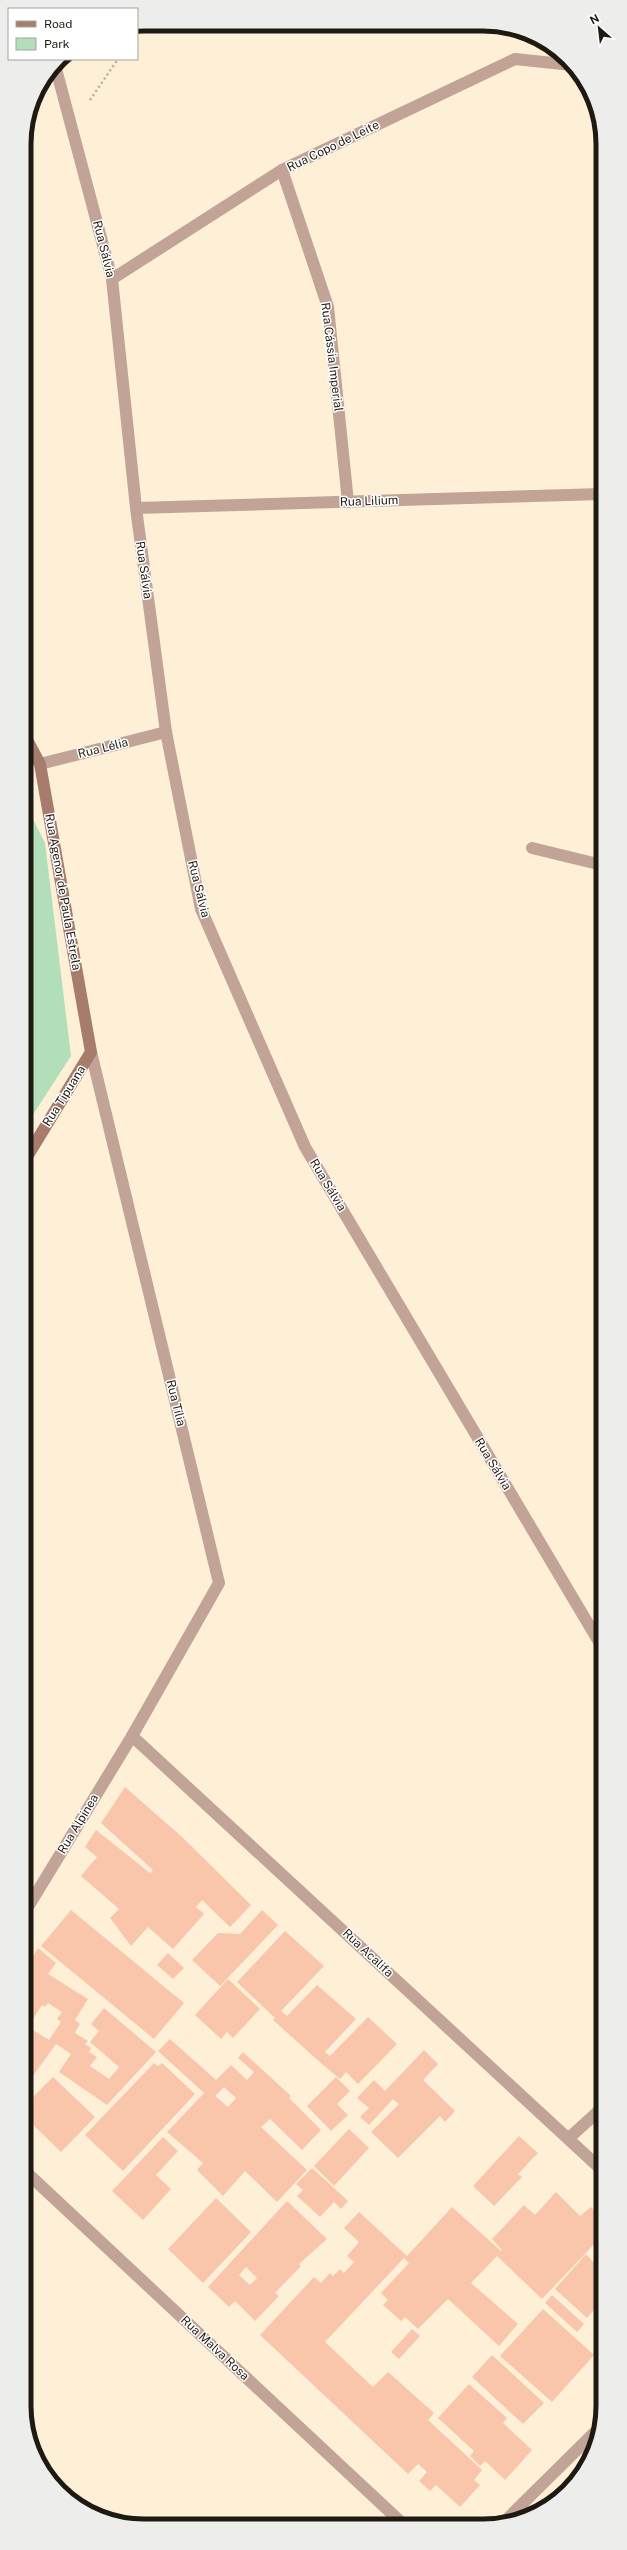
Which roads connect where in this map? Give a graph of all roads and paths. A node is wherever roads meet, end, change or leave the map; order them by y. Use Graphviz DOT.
graph roads {
  1 [pos="117,60"];
  2 [pos="563,64"];
  3 [pos="57,72"];
  4 [pos="72,126"];
  5 [pos="282,170"];
  6 [pos="112,279"];
  7 [pos="596,494"];
  8 [pos="348,502"];
  9 [pos="136,508"];
  10 [pos="166,732"];
  11 [pos="31,747"];
  12 [pos="40,764"];
  13 [pos="532,848"];
  14 [pos="596,864"];
  15 [pos="91,1052"];
  16 [pos="31,1150"];
  17 [pos="596,1637"];
  18 [pos="132,1736"];
  19 [pos="31,1902"];
  20 [pos="596,2113"];
  21 [pos="569,2138"];
  22 [pos="596,2164"];
  23 [pos="31,2177"];
  24 [pos="592,2436"];
  25 [pos="511,2515"];
  26 [pos="398,2519"];
  1 -- 4 [label="path"];
  2 -- 5 [label="street, Rua Copo de Leite"];
  3 -- 4 [label="street, Rua Sálvia"];
  4 -- 6 [label="street, Rua Sálvia"];
  5 -- 6 [label="street, Rua Copo de Leite"];
  5 -- 8 [label="street, Rua Cássia Imperial"];
  6 -- 9 [label="street, Rua Sálvia"];
  7 -- 8 [label="street, Rua Lilium"];
  8 -- 9 [label="street, Rua Lilium"];
  9 -- 10 [label="street, Rua Sálvia"];
  10 -- 12 [label="street, Rua Lélia"];
  10 -- 17 [label="street, Rua Sálvia"];
  11 -- 12 [label="street, Rua Agenor de Paula Estrela"];
  12 -- 15 [label="street, Rua Agenor de Paula Estrela"];
  13 -- 14 [label="street"];
  15 -- 16 [label="street, Rua Tipuana"];
  15 -- 18 [label="street, Rua Tília"];
  18 -- 19 [label="street, Rua Alpinea"];
  18 -- 21 [label="street, Rua Acalifa"];
  20 -- 21 [label="street"];
  21 -- 22 [label="street, Rua Acalifa"];
  23 -- 26 [label="street, Rua Malva Rosa"];
  24 -- 25 [label="street"];
}
